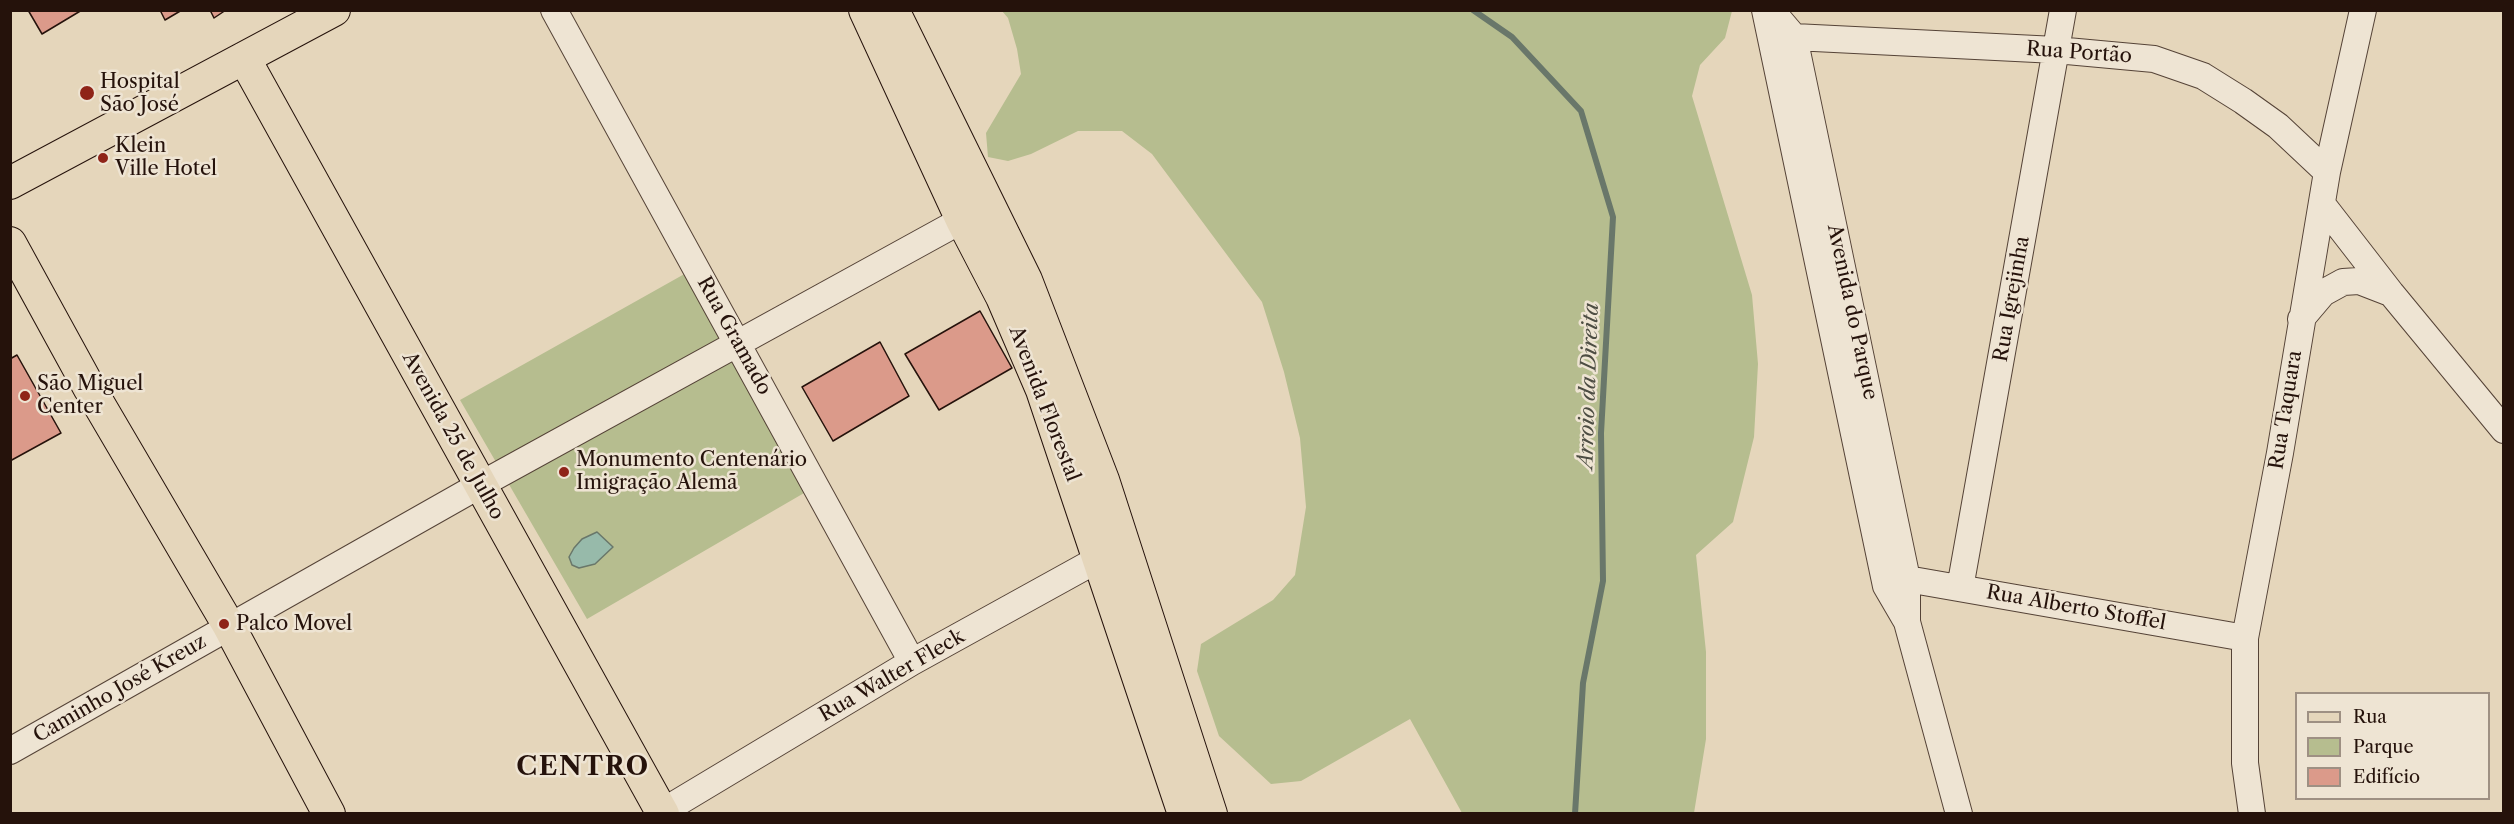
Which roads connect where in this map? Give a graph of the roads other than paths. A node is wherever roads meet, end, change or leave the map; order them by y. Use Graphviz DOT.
graph roads {
  1 [pos="334,10"];
  2 [pos="554,10"];
  3 [pos="866,10"];
  4 [pos="894,10"];
  5 [pos="1765,10"];
  6 [pos="1771,10"];
  7 [pos="2063,10"];
  8 [pos="2363,10"];
  9 [pos="1794,38"];
  10 [pos="2056,50"];
  11 [pos="244,58"];
  12 [pos="2327,171"];
  13 [pos="10,183"];
  14 [pos="2322,204"];
  15 [pos="962,220"];
  16 [pos="10,243"];
  17 [pos="2391,293"];
  18 [pos="2301,319"];
  19 [pos="737,343"];
  20 [pos="2504,429"];
  21 [pos="480,485"];
  22 [pos="1112,552"];
  23 [pos="1907,579"];
  24 [pos="1960,588"];
  25 [pos="1907,622"];
  26 [pos="229,626"];
  27 [pos="2245,638"];
  28 [pos="912,662"];
  29 [pos="10,751"];
  30 [pos="329,813"];
  31 [pos="662,813"];
  32 [pos="1184,813"];
  33 [pos="1211,813"];
  34 [pos="1959,813"];
  35 [pos="2252,813"];
  1 -- 11 [label="main road"];
  2 -- 19 [label="street, Rua Gramado"];
  3 -- 15 [label="main road, Avenida Florestal"];
  4 -- 22 [label="main road, Avenida Florestal"];
  5 -- 25 [label="street, Avenida do Parque"];
  6 -- 9 [label="street, Avenida do Parque"];
  7 -- 10 [label="street, Rua Igrejinha"];
  8 -- 12 [label="street, Rua Taquara"];
  9 -- 10 [label="street, Rua Portão"];
  9 -- 23 [label="street, Avenida do Parque"];
  10 -- 12 [label="street, Rua Portão"];
  10 -- 24 [label="street, Rua Igrejinha"];
  11 -- 13 [label="main road"];
  11 -- 21 [label="main road, Avenida 25 de Julho"];
  12 -- 14 [label="street, Rua Taquara"];
  14 -- 17 [label="street"];
  14 -- 18 [label="street, Rua Taquara"];
  15 -- 19 [label="street, Caminho José Kreuz"];
  15 -- 22 [label="main road, Avenida Florestal"];
  16 -- 26 [label="main road"];
  17 -- 18 [label="street"];
  17 -- 20 [label="street"];
  18 -- 27 [label="street, Rua Taquara"];
  19 -- 21 [label="street, Caminho José Kreuz"];
  19 -- 28 [label="street, Rua Gramado"];
  21 -- 26 [label="street, Caminho José Kreuz"];
  21 -- 31 [label="main road, Avenida 25 de Julho"];
  22 -- 28 [label="street, Rua Walter Fleck"];
  22 -- 32 [label="main road, Avenida Florestal"];
  22 -- 33 [label="main road, Avenida Florestal"];
  23 -- 24 [label="street, Rua Alberto Stoffel"];
  23 -- 25 [label="street, Avenida do Parque"];
  24 -- 27 [label="street, Rua Alberto Stoffel"];
  25 -- 34 [label="street, Avenida do Parque"];
  26 -- 29 [label="street, Caminho José Kreuz"];
  26 -- 30 [label="main road"];
  27 -- 35 [label="street, Rua Taquara"];
  28 -- 31 [label="street, Rua Walter Fleck"];
}
